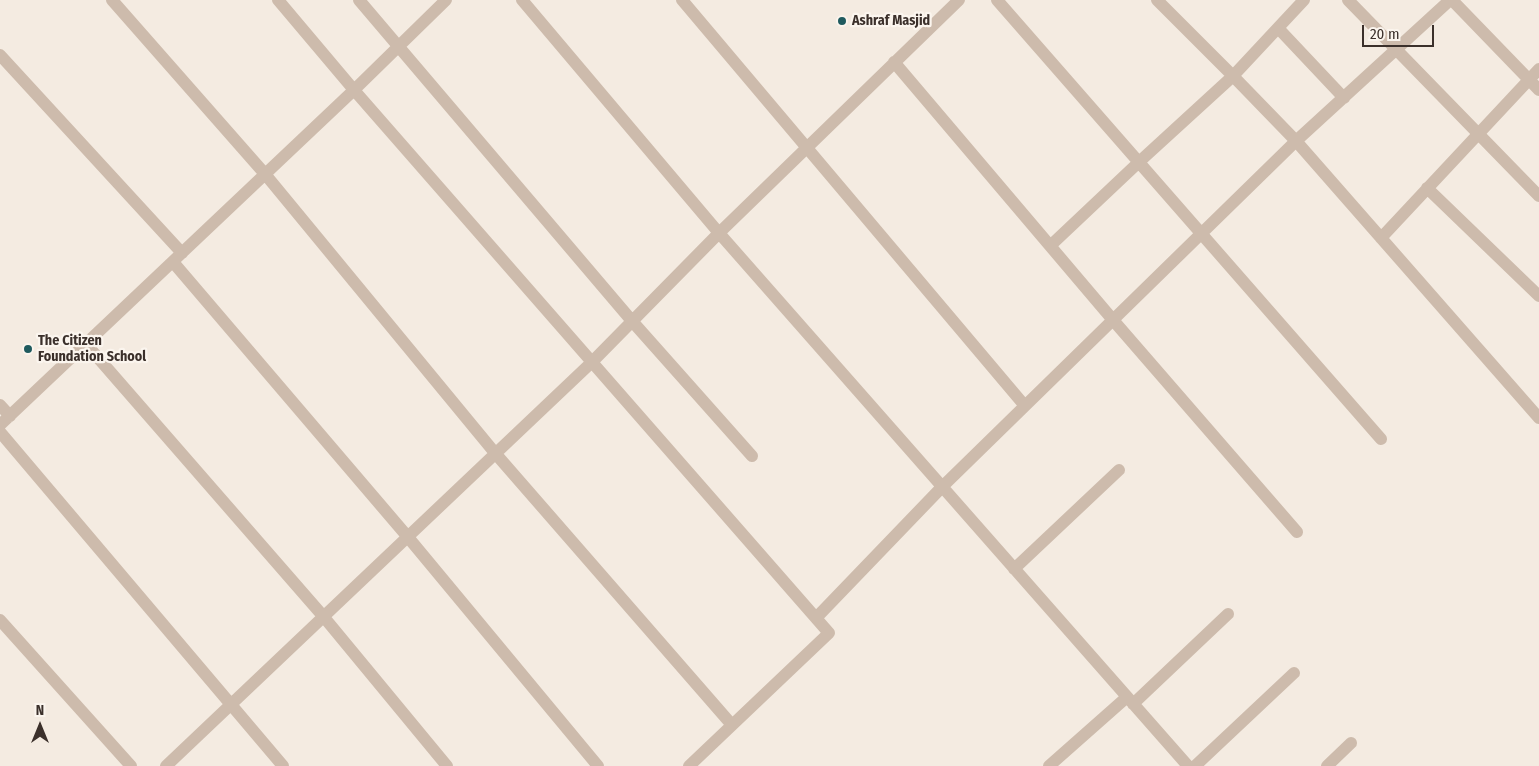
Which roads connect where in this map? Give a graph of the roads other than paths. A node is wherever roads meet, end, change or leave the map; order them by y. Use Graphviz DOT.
graph roads {
  1 [pos="112,0"];
  2 [pos="278,0"];
  3 [pos="359,0"];
  4 [pos="446,0"];
  5 [pos="522,0"];
  6 [pos="682,0"];
  7 [pos="958,0"];
  8 [pos="997,0"];
  9 [pos="1156,0"];
  10 [pos="1304,0"];
  11 [pos="1348,0"];
  12 [pos="1451,0"];
  13 [pos="1278,28"];
  14 [pos="398,47"];
  15 [pos="1396,50"];
  16 [pos="0,54"];
  17 [pos="894,62"];
  18 [pos="1539,69"];
  19 [pos="1233,76"];
  20 [pos="1529,80"];
  21 [pos="354,90"];
  22 [pos="1539,90"];
  23 [pos="1344,98"];
  24 [pos="1479,134"];
  25 [pos="1296,141"];
  26 [pos="807,148"];
  27 [pos="1139,162"];
  28 [pos="265,174"];
  29 [pos="1427,188"];
  30 [pos="1539,196"];
  31 [pos="719,233"];
  32 [pos="1202,233"];
  33 [pos="1381,238"];
  34 [pos="1050,246"];
  35 [pos="182,252"];
  36 [pos="173,262"];
  37 [pos="1539,296"];
  38 [pos="1113,320"];
  39 [pos="632,321"];
  40 [pos="86,344"];
  41 [pos="592,362"];
  42 [pos="0,405"];
  43 [pos="1025,406"];
  44 [pos="10,416"];
  45 [pos="1539,418"];
  46 [pos="0,426"];
  47 [pos="0,432"];
  48 [pos="1381,439"];
  49 [pos="495,453"];
  50 [pos="752,456"];
  51 [pos="1119,470"];
  52 [pos="942,487"];
  53 [pos="1297,532"];
  54 [pos="408,536"];
  55 [pos="1014,569"];
  56 [pos="1228,614"];
  57 [pos="323,616"];
  58 [pos="816,618"];
  59 [pos="0,620"];
  60 [pos="1294,673"];
  61 [pos="1130,700"];
  62 [pos="230,703"];
  63 [pos="732,725"];
  64 [pos="1351,743"];
  65 [pos="131,766"];
  66 [pos="166,766"];
  67 [pos="283,766"];
  68 [pos="447,766"];
  69 [pos="598,766"];
  70 [pos="689,766"];
  71 [pos="1049,766"];
  72 [pos="1188,766"];
  73 [pos="1195,766"];
  74 [pos="1327,766"];
  1 -- 28 [label="street"];
  2 -- 21 [label="street"];
  3 -- 14 [label="street"];
  4 -- 14 [label="street"];
  5 -- 31 [label="street"];
  6 -- 26 [label="street"];
  7 -- 17 [label="street"];
  8 -- 27 [label="street"];
  9 -- 19 [label="street"];
  10 -- 13 [label="street"];
  11 -- 15 [label="street"];
  12 -- 15 [label="street"];
  12 -- 20 [label="street"];
  13 -- 19 [label="street"];
  13 -- 23 [label="street"];
  14 -- 21 [label="street"];
  14 -- 39 [label="street"];
  15 -- 23 [label="street"];
  15 -- 24 [label="street"];
  16 -- 35 [label="street"];
  17 -- 26 [label="street"];
  17 -- 34 [label="street"];
  18 -- 20 [label="street"];
  19 -- 25 [label="street"];
  19 -- 27 [label="street"];
  20 -- 22 [label="street"];
  20 -- 24 [label="street"];
  21 -- 28 [label="street"];
  21 -- 41 [label="street"];
  23 -- 25 [label="street"];
  24 -- 29 [label="street"];
  24 -- 30 [label="street"];
  25 -- 32 [label="street"];
  25 -- 33 [label="street"];
  26 -- 31 [label="street"];
  26 -- 43 [label="street"];
  27 -- 32 [label="street"];
  27 -- 34 [label="street"];
  28 -- 35 [label="street"];
  28 -- 49 [label="street"];
  29 -- 33 [label="street"];
  29 -- 37 [label="street"];
  31 -- 39 [label="street"];
  31 -- 52 [label="street"];
  32 -- 38 [label="street"];
  32 -- 48 [label="street"];
  33 -- 45 [label="street"];
  34 -- 38 [label="street"];
  35 -- 36 [label="street"];
  36 -- 40 [label="street"];
  36 -- 54 [label="street"];
  38 -- 43 [label="street"];
  38 -- 53 [label="street"];
  39 -- 41 [label="street"];
  39 -- 50 [label="street"];
  40 -- 44 [label="street"];
  40 -- 57 [label="street"];
  41 -- 49 [label="street"];
  41 -- 58 [label="street"];
  42 -- 44 [label="street"];
  43 -- 52 [label="street"];
  44 -- 46 [label="street"];
  47 -- 62 [label="street"];
  49 -- 54 [label="street"];
  49 -- 63 [label="street"];
  51 -- 55 [label="street"];
  52 -- 55 [label="street"];
  52 -- 58 [label="street"];
  54 -- 57 [label="street"];
  54 -- 69 [label="street"];
  55 -- 61 [label="street"];
  56 -- 61 [label="street"];
  57 -- 62 [label="street"];
  57 -- 68 [label="street"];
  58 -- 63 [label="street"];
  59 -- 65 [label="street"];
  60 -- 73 [label="street"];
  61 -- 71 [label="street"];
  61 -- 72 [label="street"];
  62 -- 66 [label="street"];
  62 -- 67 [label="street"];
  63 -- 70 [label="street"];
  64 -- 74 [label="street"];
}
